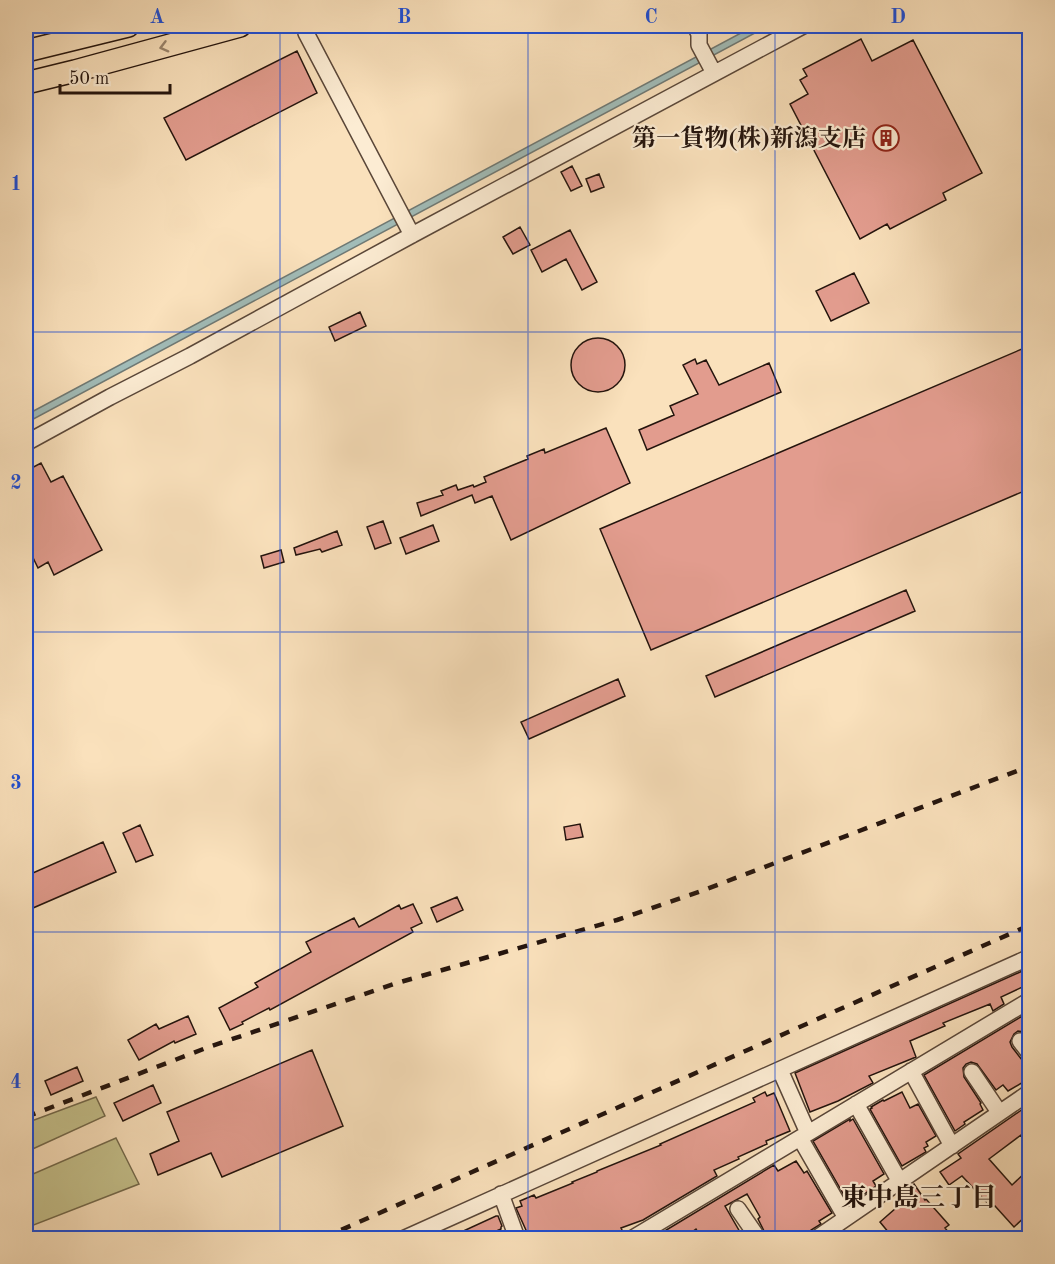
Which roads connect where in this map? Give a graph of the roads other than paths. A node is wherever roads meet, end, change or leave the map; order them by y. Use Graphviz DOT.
graph roads {
  1 [pos="128,26"];
  2 [pos="240,26"];
  3 [pos="695,26"];
  4 [pos="803,26"];
  5 [pos="306,33"];
  6 [pos="26,51"];
  7 [pos="714,73"];
  8 [pos="26,83"];
  9 [pos="412,235"];
  10 [pos="26,442"];
  11 [pos="1029,957"];
  12 [pos="1029,1000"];
  13 [pos="1020,1041"];
  14 [pos="1029,1054"];
  15 [pos="780,1070"];
  16 [pos="910,1071"];
  17 [pos="972,1072"];
  18 [pos="1029,1092"];
  19 [pos="856,1104"];
  20 [pos="999,1112"];
  21 [pos="804,1135"];
  22 [pos="952,1146"];
  23 [pos="900,1182"];
  24 [pos="501,1194"];
  25 [pos="738,1209"];
  26 [pos="846,1218"];
  27 [pos="514,1237"];
  28 [pos="405,1239"];
  29 [pos="633,1239"];
  30 [pos="758,1239"];
  31 [pos="816,1239"];
  1 -- 6 [label="highway"];
  2 -- 8 [label="highway, one-way"];
  3 -- 7 [label="street"];
  4 -- 7 [label="street"];
  5 -- 9 [label="street"];
  7 -- 9 [label="street"];
  9 -- 10 [label="street"];
  11 -- 15 [label="street"];
  12 -- 16 [label="street"];
  13 -- 14 [label="street"];
  15 -- 21 [label="street"];
  15 -- 24 [label="street"];
  16 -- 19 [label="street"];
  16 -- 22 [label="street"];
  17 -- 20 [label="street"];
  18 -- 20 [label="street"];
  19 -- 21 [label="street"];
  19 -- 23 [label="street"];
  20 -- 22 [label="street"];
  21 -- 26 [label="street"];
  21 -- 29 [label="street"];
  22 -- 23 [label="street"];
  23 -- 26 [label="street"];
  24 -- 27 [label="street"];
  24 -- 28 [label="street"];
  25 -- 30 [label="street"];
  26 -- 31 [label="street"];
}
